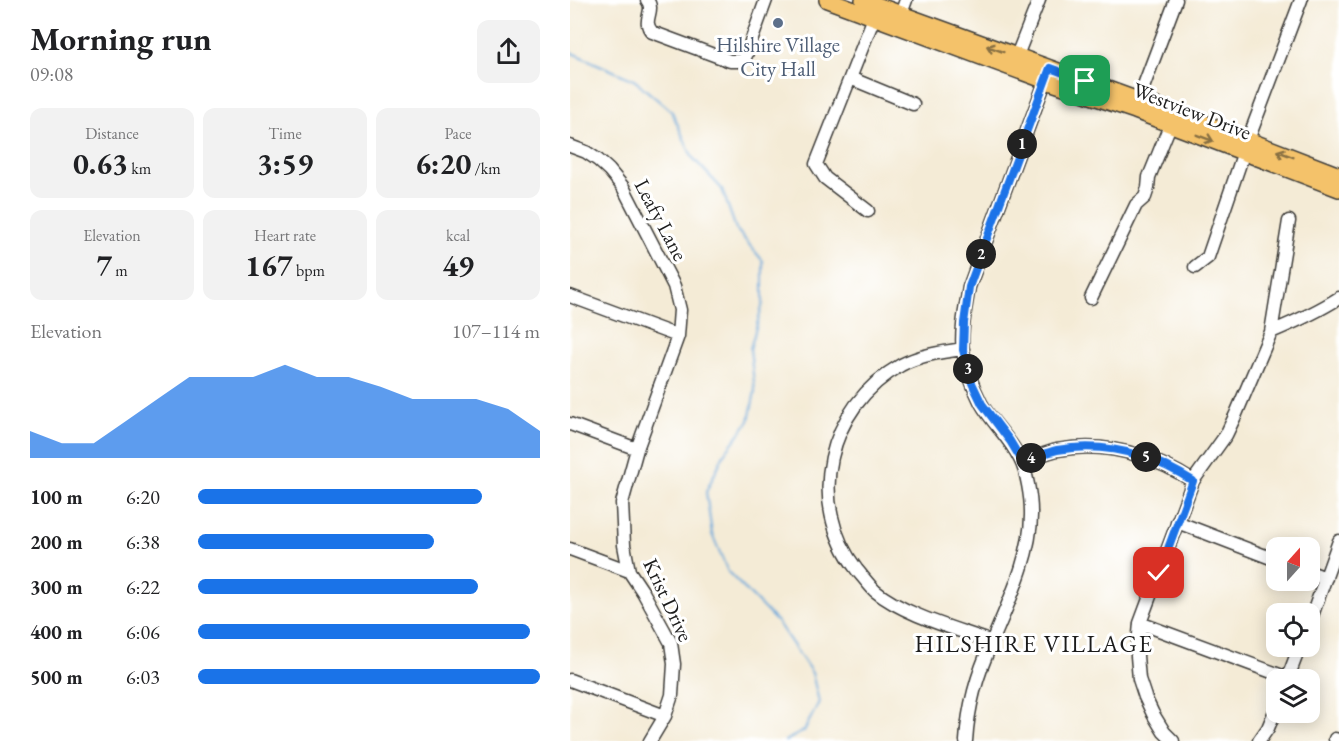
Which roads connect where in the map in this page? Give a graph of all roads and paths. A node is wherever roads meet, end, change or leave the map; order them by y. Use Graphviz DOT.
graph roads {
  1 [pos="647,0"];
  2 [pos="766,0"];
  3 [pos="827,0"];
  4 [pos="862,0"];
  5 [pos="1039,0"];
  6 [pos="1176,0"];
  7 [pos="1301,0"];
  8 [pos="876,11"];
  9 [pos="901,13"];
  10 [pos="1014,62"];
  11 [pos="1048,75"];
  12 [pos="850,78"];
  13 [pos="914,104"];
  14 [pos="1136,106"];
  15 [pos="1173,118"];
  16 [pos="570,146"];
  17 [pos="1246,146"];
  18 [pos="1339,175"];
  19 [pos="1339,189"];
  20 [pos="868,211"];
  21 [pos="1289,221"];
  22 [pos="1195,267"];
  23 [pos="570,296"];
  24 [pos="1091,298"];
  25 [pos="1339,298"];
  26 [pos="1271,332"];
  27 [pos="678,336"];
  28 [pos="963,350"];
  29 [pos="570,424"];
  30 [pos="637,449"];
  31 [pos="1022,461"];
  32 [pos="1193,481"];
  33 [pos="1178,522"];
  34 [pos="1339,542"];
  35 [pos="570,549"];
  36 [pos="1266,556"];
  37 [pos="629,571"];
  38 [pos="1320,576"];
  39 [pos="1326,578"];
  40 [pos="1317,603"];
  41 [pos="1140,623"];
  42 [pos="992,642"];
  43 [pos="1266,671"];
  44 [pos="570,680"];
  45 [pos="665,716"];
  46 [pos="1270,723"];
  47 [pos="650,741"];
  48 [pos="966,741"];
  49 [pos="1173,741"];
  50 [pos="1259,741"];
  1 -- 2 [label="street"];
  3 -- 8 [label="main road, Westview Drive"];
  4 -- 8 [label="main road, Westview Drive"];
  5 -- 10 [label="street"];
  6 -- 14 [label="street"];
  7 -- 17 [label="street"];
  8 -- 9 [label="main road, Westview Drive"];
  8 -- 12 [label="street"];
  9 -- 10 [label="main road, Westview Drive"];
  10 -- 11 [label="main road, Westview Drive"];
  11 -- 14 [label="main road, Westview Drive"];
  11 -- 28 [label="street"];
  12 -- 13 [label="street"];
  12 -- 20 [label="street"];
  14 -- 15 [label="main road, Westview Drive"];
  15 -- 17 [label="main road, Westview Drive"];
  15 -- 24 [label="street"];
  16 -- 27 [label="street, Leafy Lane"];
  18 -- 17 [label="main road, Westview Drive, one-way"];
  17 -- 19 [label="main road, Westview Drive"];
  17 -- 22 [label="street"];
  21 -- 26 [label="street"];
  23 -- 27 [label="street"];
  25 -- 26 [label="street"];
  26 -- 32 [label="street"];
  27 -- 30 [label="street, Krist Drive"];
  28 -- 31 [label="street"];
  28 -- 42 [label="street"];
  29 -- 30 [label="street"];
  30 -- 37 [label="street, Krist Drive"];
  31 -- 32 [label="street"];
  31 -- 42 [label="street"];
  32 -- 33 [label="street"];
  33 -- 36 [label="street"];
  33 -- 41 [label="street"];
  34 -- 39 [label="street"];
  35 -- 37 [label="street"];
  37 -- 45 [label="street, Krist Drive"];
  38 -- 39 [label="street"];
  39 -- 40 [label="street"];
  41 -- 43 [label="street"];
  41 -- 49 [label="street"];
  42 -- 48 [label="street"];
  44 -- 45 [label="street"];
  45 -- 47 [label="street, Krist Drive"];
  46 -- 50 [label="street"];
}
